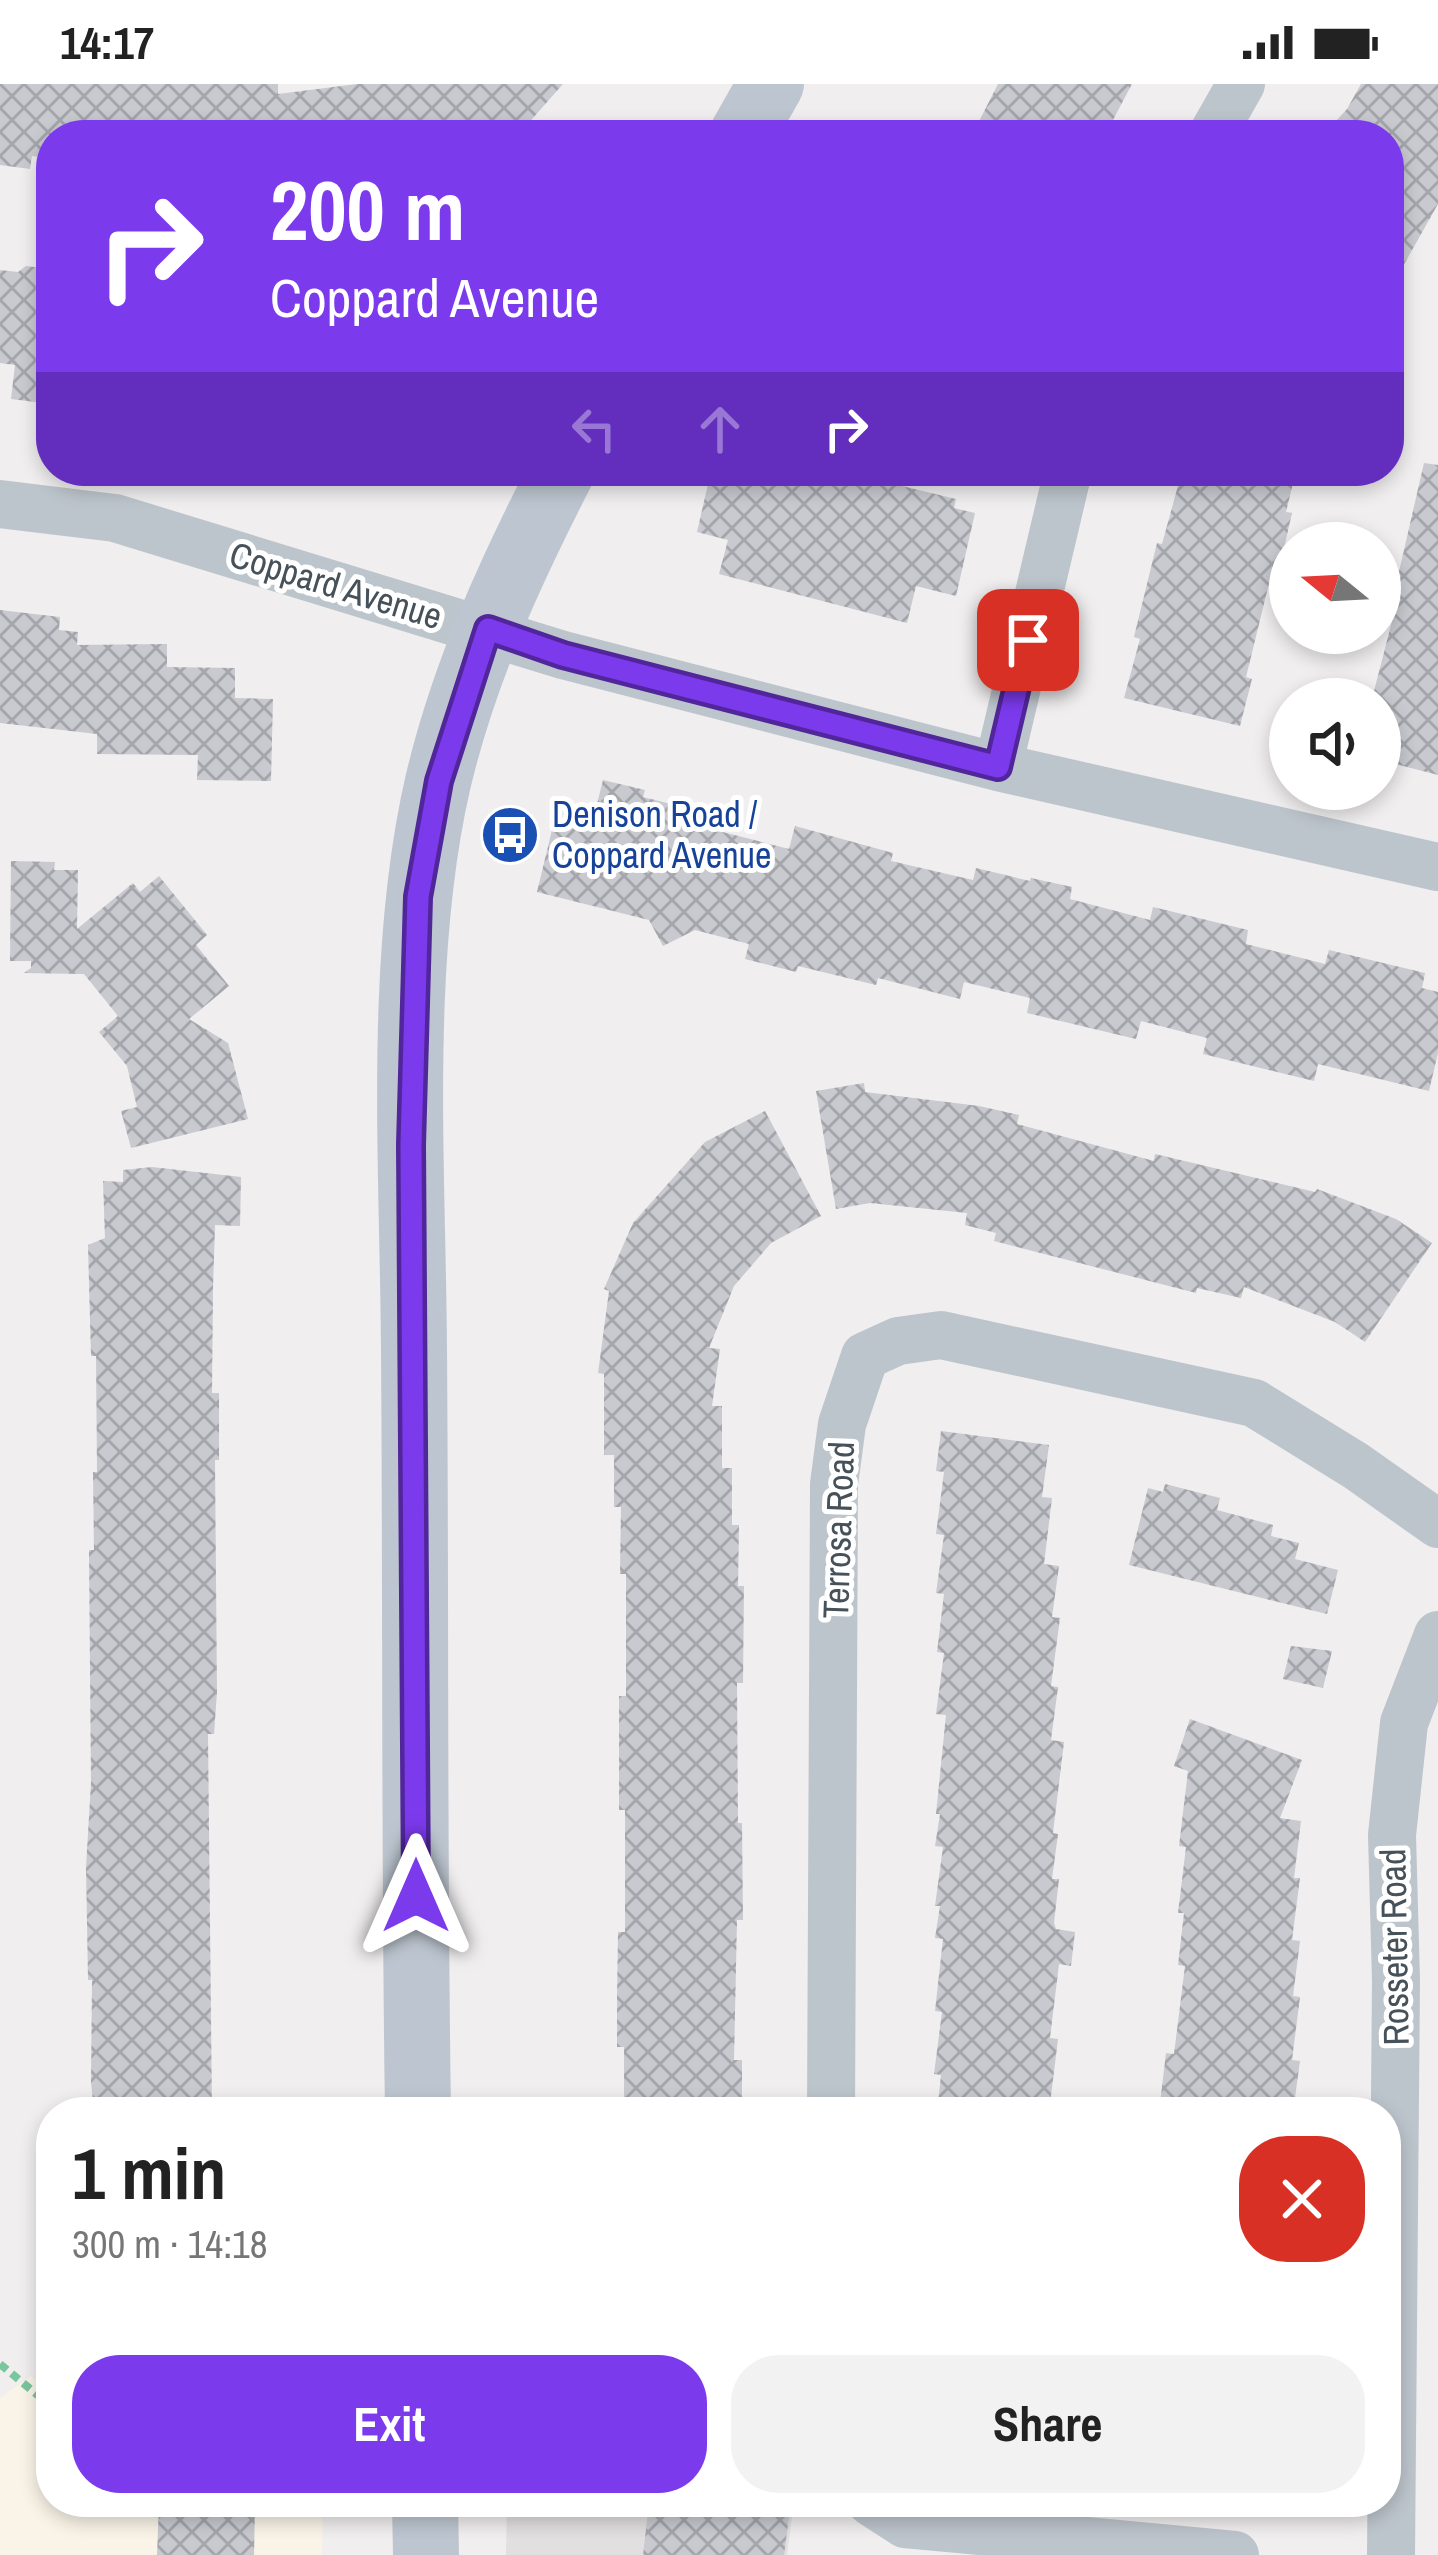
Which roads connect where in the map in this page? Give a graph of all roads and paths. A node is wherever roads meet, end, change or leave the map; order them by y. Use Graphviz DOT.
graph roads {
  1 [pos="771,84"];
  2 [pos="1241,84"];
  3 [pos="751,120"];
  4 [pos="1221,120"];
  5 [pos="554,486"];
  6 [pos="1064,486"];
  7 [pos="0,504"];
  8 [pos="488,629"];
  9 [pos="998,767"];
  10 [pos="1438,867"];
  11 [pos="1438,1524"];
  12 [pos="1438,1635"];
  13 [pos="418,2097"];
  14 [pos="831,2097"];
  15 [pos="1395,2097"];
  16 [pos="0,2364"];
  17 [pos="36,2394"];
  18 [pos="425,2517"];
  19 [pos="894,2517"];
  20 [pos="1391,2517"];
  21 [pos="426,2555"];
  22 [pos="1235,2555"];
  23 [pos="1391,2555"];
  1 -- 3 [label="street"];
  2 -- 4 [label="street"];
  5 -- 8 [label="street"];
  6 -- 9 [label="street"];
  7 -- 8 [label="street, Coppard Avenue"];
  8 -- 9 [label="street, Coppard Avenue"];
  8 -- 13 [label="street"];
  9 -- 10 [label="street, Coppard Avenue"];
  11 -- 14 [label="street, Terrosa Road"];
  12 -- 15 [label="street, Rosseter Road"];
  16 -- 17 [label="path"];
  18 -- 21 [label="street"];
  19 -- 22 [label="street"];
  20 -- 23 [label="street, Rosseter Road"];
}
